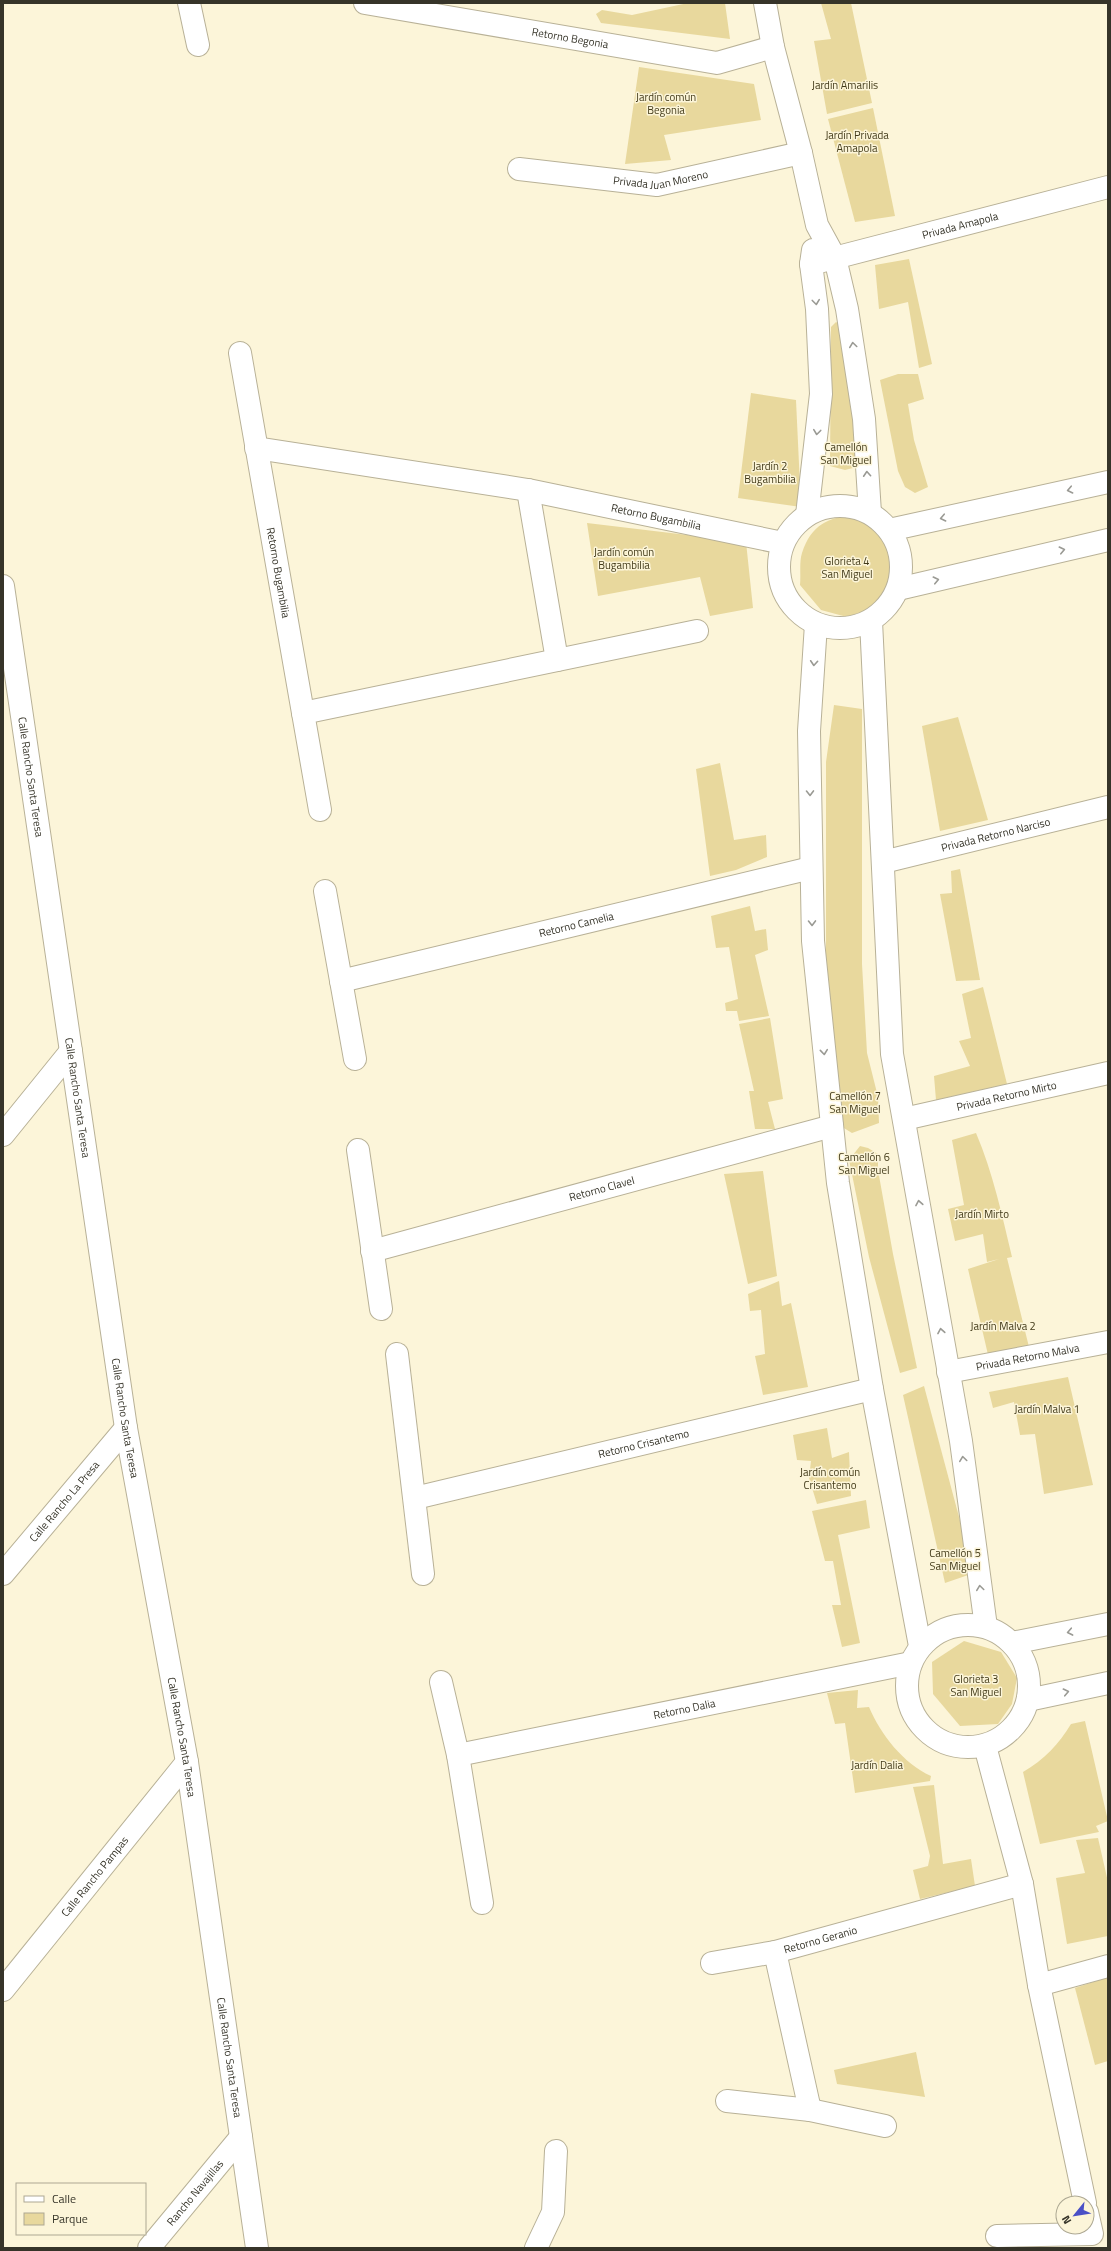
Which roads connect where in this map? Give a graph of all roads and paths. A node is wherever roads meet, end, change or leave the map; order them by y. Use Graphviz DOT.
graph roads {
  1 [pos="189,3"];
  2 [pos="366,3"];
  3 [pos="765,3"];
  4 [pos="198,45"];
  5 [pos="773,48"];
  6 [pos="801,152"];
  7 [pos="519,169"];
  8 [pos="1108,187"];
  9 [pos="817,225"];
  10 [pos="835,258"];
  11 [pos="811,264"];
  12 [pos="240,353"];
  13 [pos="256,448"];
  14 [pos="1108,482"];
  15 [pos="528,490"];
  16 [pos="870,513"];
  17 [pos="807,515"];
  18 [pos="889,530"];
  19 [pos="1108,540"];
  20 [pos="783,543"];
  21 [pos="3,586"];
  22 [pos="898,589"];
  23 [pos="871,621"];
  24 [pos="816,624"];
  25 [pos="698,630"];
  26 [pos="557,660"];
  27 [pos="19,692"];
  28 [pos="3,711"];
  29 [pos="303,713"];
  30 [pos="1108,807"];
  31 [pos="320,810"];
  32 [pos="883,862"];
  33 [pos="811,868"];
  34 [pos="325,891"];
  35 [pos="341,981"];
  36 [pos="71,1051"];
  37 [pos="355,1059"];
  38 [pos="1108,1073"];
  39 [pos="904,1119"];
  40 [pos="832,1126"];
  41 [pos="3,1135"];
  42 [pos="358,1150"];
  43 [pos="372,1251"];
  44 [pos="381,1308"];
  45 [pos="1108,1342"];
  46 [pos="396,1354"];
  47 [pos="948,1372"];
  48 [pos="872,1389"];
  49 [pos="126,1428"];
  50 [pos="415,1498"];
  51 [pos="3,1574"];
  52 [pos="423,1574"];
  53 [pos="1108,1624"];
  54 [pos="986,1627"];
  55 [pos="1012,1643"];
  56 [pos="915,1654"];
  57 [pos="441,1682"];
  58 [pos="1108,1683"];
  59 [pos="1028,1700"];
  60 [pos="985,1746"];
  61 [pos="458,1755"];
  62 [pos="187,1762"];
  63 [pos="1022,1884"];
  64 [pos="482,1903"];
  65 [pos="775,1952"];
  66 [pos="712,1963"];
  67 [pos="1108,1966"];
  68 [pos="1039,1985"];
  69 [pos="3,1990"];
  70 [pos="727,2101"];
  71 [pos="810,2110"];
  72 [pos="884,2126"];
  73 [pos="241,2137"];
  74 [pos="556,2151"];
  75 [pos="1083,2195"];
  76 [pos="1100,2233"];
  77 [pos="998,2236"];
  78 [pos="149,2248"];
  79 [pos="258,2248"];
  80 [pos="536,2248"];
  1 -- 4 [label="street"];
  2 -- 5 [label="street, Retorno Begonia"];
  3 -- 5 [label="street"];
  5 -- 6 [label="street"];
  6 -- 7 [label="street, Privada Juan Moreno"];
  6 -- 9 [label="street"];
  8 -- 10 [label="street, Privada Amapola"];
  9 -- 10 [label="street"];
  9 -- 11 [label="street"];
  10 -- 11 [label="street, Privada Amapola"];
  16 -- 10 [label="street, one-way"];
  11 -- 17 [label="street, one-way"];
  12 -- 13 [label="street"];
  13 -- 15 [label="street, Retorno Bugambilia"];
  13 -- 29 [label="street, Retorno Bugambilia"];
  14 -- 18 [label="street, one-way"];
  15 -- 20 [label="street, Retorno Bugambilia"];
  15 -- 26 [label="street"];
  16 -- 17 [label="street"];
  16 -- 18 [label="street"];
  17 -- 20 [label="street"];
  18 -- 22 [label="street"];
  22 -- 19 [label="street, one-way"];
  20 -- 24 [label="street"];
  21 -- 27 [label="street, Calle Rancho Santa Teresa"];
  22 -- 23 [label="street"];
  23 -- 24 [label="street"];
  23 -- 32 [label="street"];
  24 -- 33 [label="street, one-way"];
  25 -- 26 [label="street"];
  26 -- 29 [label="street"];
  27 -- 28 [label="street"];
  27 -- 36 [label="street, Calle Rancho Santa Teresa"];
  29 -- 31 [label="street, Retorno Bugambilia"];
  30 -- 32 [label="street, Privada Retorno Narciso"];
  32 -- 39 [label="street"];
  33 -- 35 [label="street, Retorno Camelia"];
  33 -- 40 [label="street, one-way"];
  34 -- 35 [label="street"];
  35 -- 37 [label="street"];
  36 -- 41 [label="street"];
  36 -- 49 [label="street, Calle Rancho Santa Teresa"];
  38 -- 39 [label="street, Privada Retorno Mirto"];
  47 -- 39 [label="street, one-way"];
  40 -- 43 [label="street, Retorno Clavel"];
  40 -- 48 [label="street"];
  42 -- 43 [label="street"];
  43 -- 44 [label="street"];
  45 -- 47 [label="street, Privada Retorno Malva"];
  46 -- 50 [label="street"];
  54 -- 47 [label="street, one-way"];
  48 -- 50 [label="street, Retorno Crisantemo"];
  48 -- 56 [label="street"];
  49 -- 51 [label="street, Calle Rancho La Presa"];
  49 -- 62 [label="street, Calle Rancho Santa Teresa"];
  50 -- 52 [label="street"];
  53 -- 55 [label="street, one-way"];
  54 -- 55 [label="street"];
  54 -- 56 [label="street"];
  55 -- 59 [label="street"];
  56 -- 60 [label="street"];
  56 -- 61 [label="street, Retorno Dalia"];
  57 -- 61 [label="street"];
  59 -- 58 [label="street, one-way"];
  59 -- 60 [label="street"];
  60 -- 63 [label="street"];
  61 -- 64 [label="street"];
  62 -- 69 [label="street, Calle Rancho Pampas"];
  62 -- 73 [label="street, Calle Rancho Santa Teresa"];
  63 -- 65 [label="street, Retorno Geranio"];
  63 -- 68 [label="street"];
  65 -- 66 [label="street"];
  65 -- 71 [label="street, Retorno Geranio"];
  67 -- 68 [label="street"];
  68 -- 75 [label="street"];
  70 -- 71 [label="street"];
  71 -- 72 [label="street"];
  73 -- 78 [label="street, Rancho Navajillas"];
  73 -- 79 [label="street, Calle Rancho Santa Teresa"];
  74 -- 80 [label="street"];
  76 -- 77 [label="street"];
}
